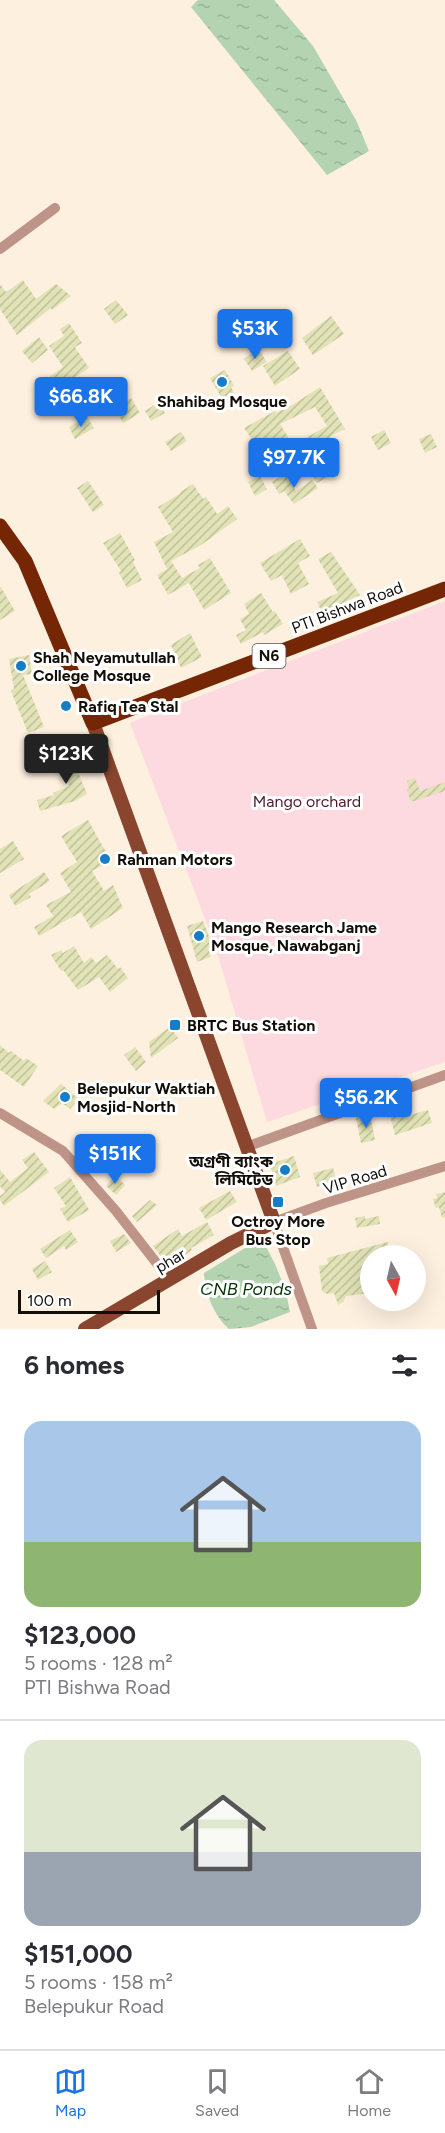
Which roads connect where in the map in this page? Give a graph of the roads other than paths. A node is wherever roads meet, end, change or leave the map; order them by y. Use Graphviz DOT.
graph roads {
  1 [pos="55,208"];
  2 [pos="0,249"];
  3 [pos="0,526"];
  4 [pos="445,589"];
  5 [pos="93,723"];
  6 [pos="445,1075"];
  7 [pos="0,1113"];
  8 [pos="246,1147"];
  9 [pos="445,1166"];
  10 [pos="274,1222"];
  11 [pos="169,1280"];
  12 [pos="85,1329"];
  13 [pos="312,1329"];
  1 -- 2 [label="street"];
  3 -- 5 [label="highway"];
  4 -- 5 [label="highway, PTI Bishwa Road / N6"];
  5 -- 8 [label="main road"];
  6 -- 8 [label="street"];
  7 -- 11 [label="street"];
  8 -- 10 [label="main road"];
  9 -- 10 [label="street, VIP Road"];
  10 -- 11 [label="main road, phar"];
  10 -- 13 [label="street"];
  11 -- 12 [label="main road, phar"];
}
